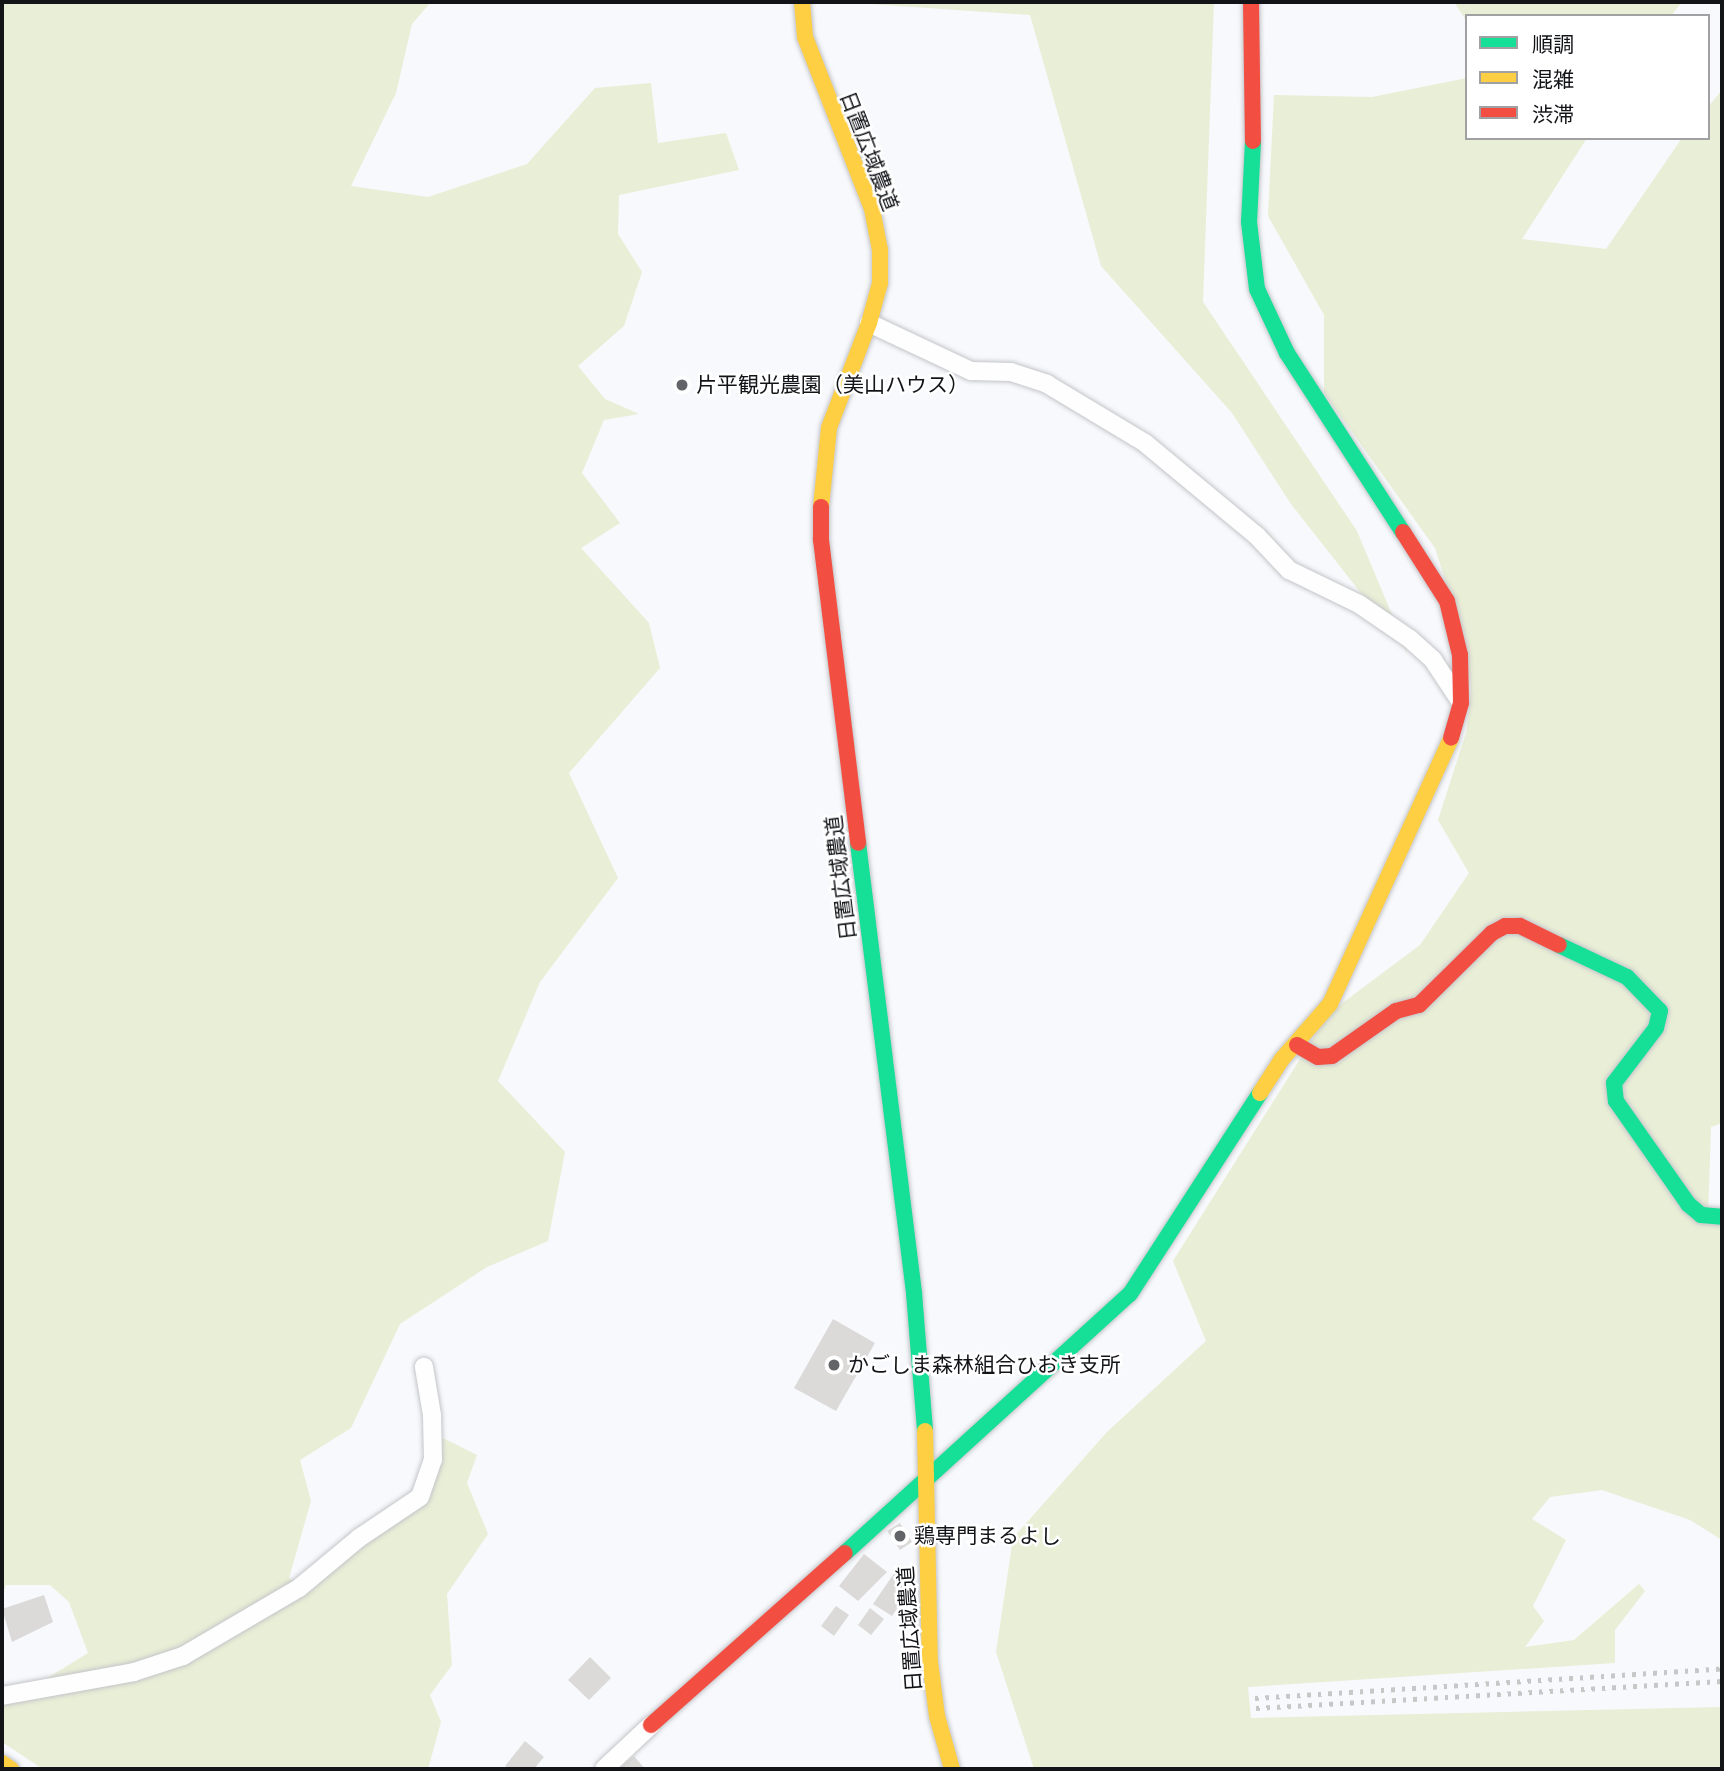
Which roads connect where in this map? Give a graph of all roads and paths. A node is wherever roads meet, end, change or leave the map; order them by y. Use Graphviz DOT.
graph roads {
  1 [pos="802,2"];
  2 [pos="1251,2"];
  3 [pos="869,323"];
  4 [pos="1461,702"];
  5 [pos="1297,1045"];
  6 [pos="1722,1217"];
  7 [pos="424,1367"];
  8 [pos="925,1483"];
  9 [pos="2,1696"];
  10 [pos="651,1725"];
  11 [pos="2,1763"];
  12 [pos="11,1769"];
  13 [pos="604,1769"];
  14 [pos="952,1769"];
  1 -- 3 [label="street, 日置広域農道"];
  2 -- 4 [label="street"];
  3 -- 4 [label="street"];
  3 -- 8 [label="street, 日置広域農道"];
  4 -- 5 [label="street"];
  5 -- 6 [label="street"];
  5 -- 8 [label="street"];
  7 -- 9 [label="street"];
  8 -- 10 [label="street"];
  8 -- 14 [label="street, 日置広域農道"];
  10 -- 13 [label="street"];
  11 -- 12 [label="street"];
}
